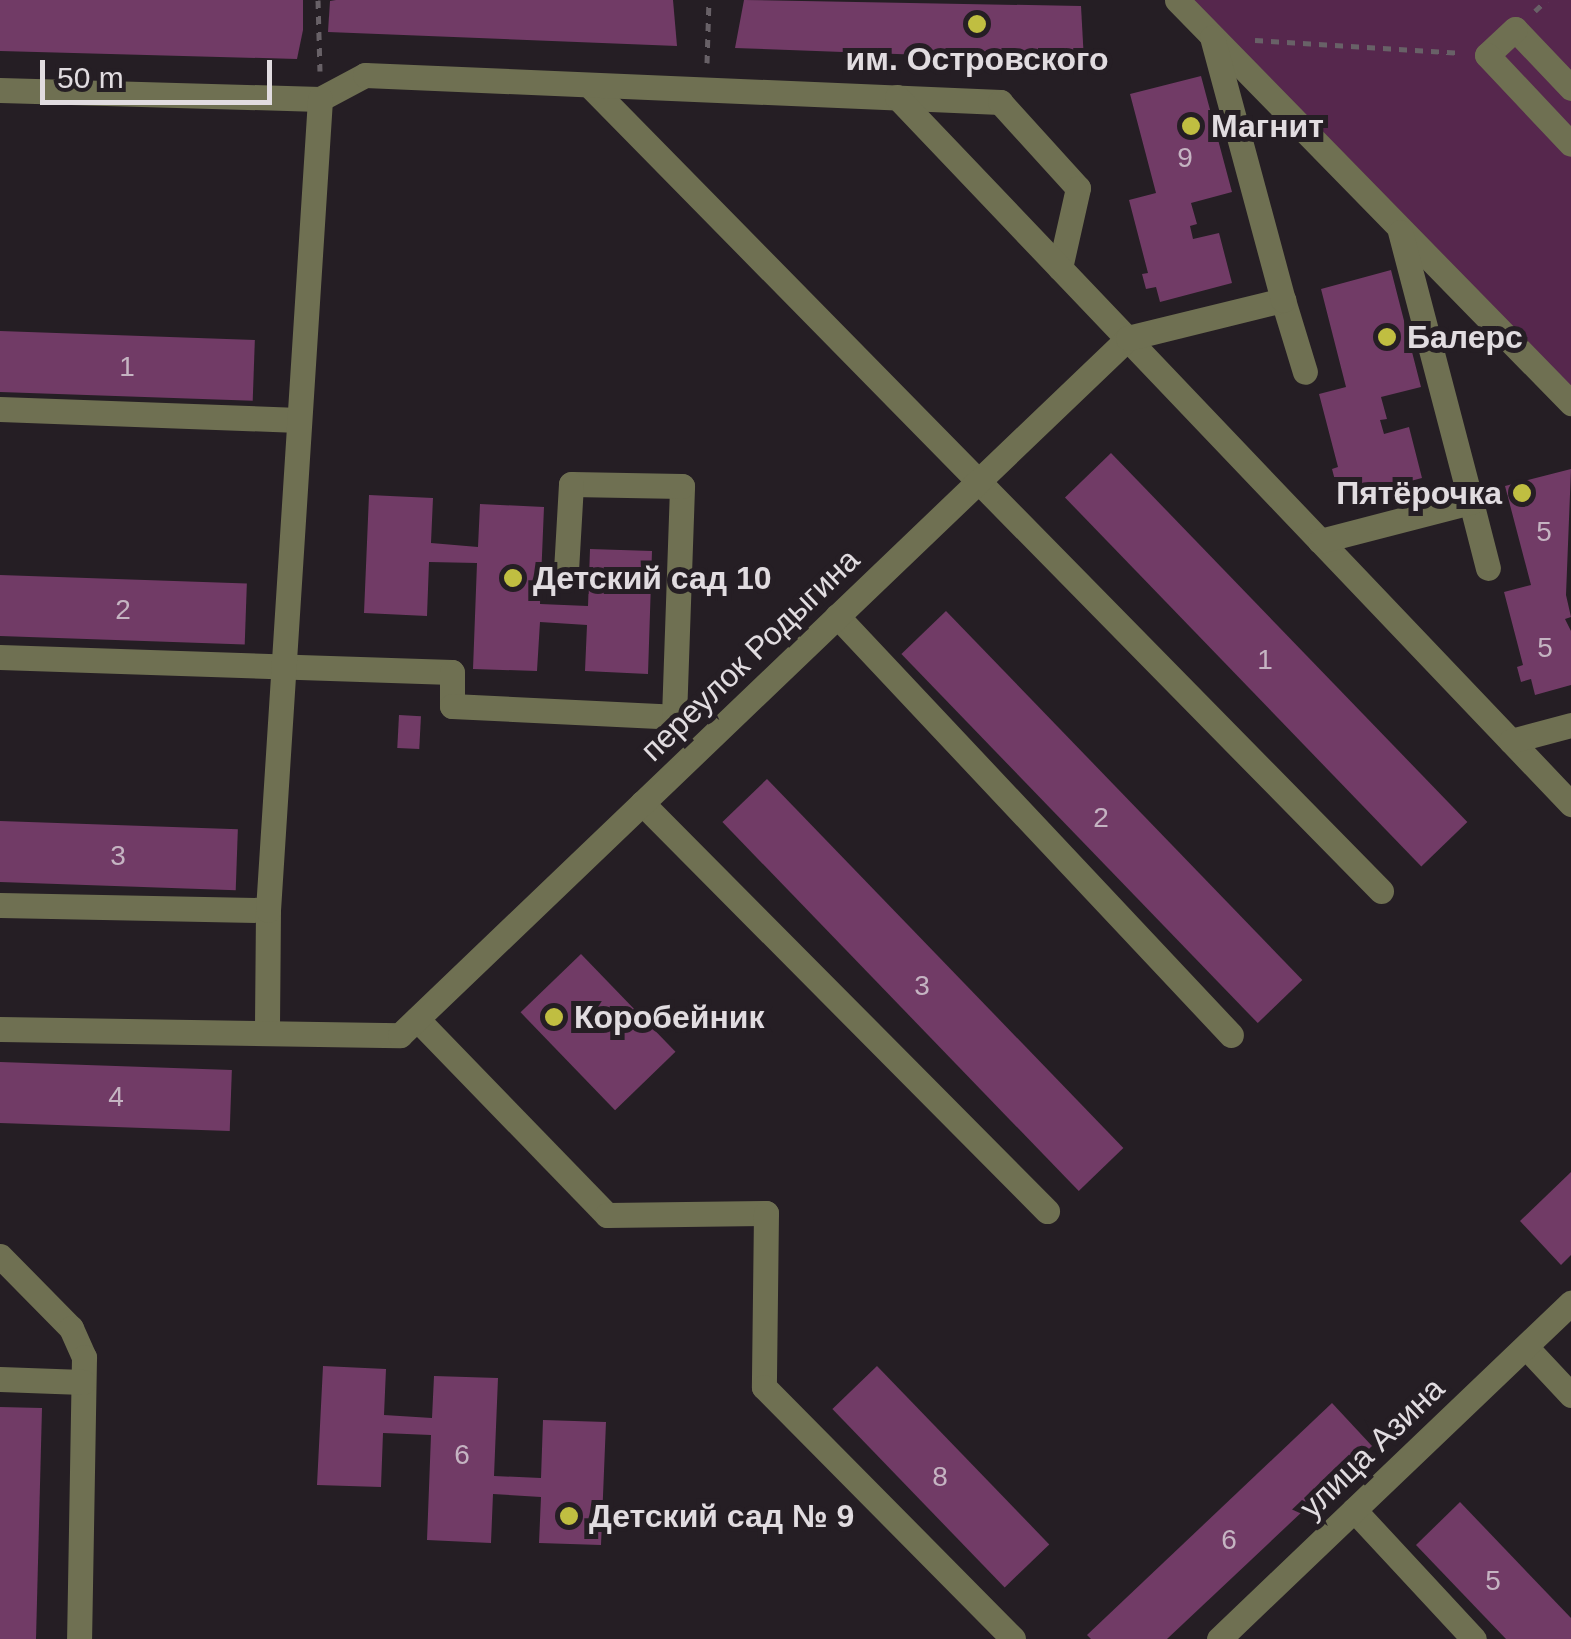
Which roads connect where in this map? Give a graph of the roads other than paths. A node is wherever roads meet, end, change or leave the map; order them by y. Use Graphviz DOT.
graph roads {
  1 [pos="1177,0"];
  2 [pos="1212,37"];
  3 [pos="589,85"];
  4 [pos="1571,88"];
  5 [pos="0,90"];
  6 [pos="897,97"];
  7 [pos="320,99"];
  8 [pos="1571,144"];
  9 [pos="1399,227"];
  10 [pos="1060,268"];
  11 [pos="1283,300"];
  12 [pos="1128,338"];
  13 [pos="1304,372"];
  14 [pos="1571,403"];
  15 [pos="0,410"];
  16 [pos="299,420"];
  17 [pos="980,479"];
  18 [pos="1471,502"];
  19 [pos="1320,541"];
  20 [pos="1488,568"];
  21 [pos="566,570"];
  22 [pos="836,616"];
  23 [pos="0,657"];
  24 [pos="286,666"];
  25 [pos="1571,725"];
  26 [pos="1511,741"];
  27 [pos="642,802"];
  28 [pos="1571,804"];
  29 [pos="1381,891"];
  30 [pos="0,905"];
  31 [pos="268,910"];
  32 [pos="417,1019"];
  33 [pos="0,1029"];
  34 [pos="267,1033"];
  35 [pos="1231,1035"];
  36 [pos="1047,1211"];
  37 [pos="0,1256"];
  38 [pos="1571,1304"];
  39 [pos="1526,1346"];
  40 [pos="0,1379"];
  41 [pos="83,1382"];
  42 [pos="1571,1395"];
  43 [pos="1354,1510"];
  44 [pos="80,1639"];
  45 [pos="1013,1639"];
  46 [pos="1218,1639"];
  47 [pos="1474,1639"];
  1 -- 2 [label="street"];
  2 -- 9 [label="street"];
  2 -- 11 [label="street"];
  3 -- 6 [label="street"];
  3 -- 7 [label="street"];
  3 -- 17 [label="street"];
  4 -- 8 [label="street"];
  5 -- 7 [label="street"];
  6 -- 10 [label="street"];
  6 -- 10 [label="street"];
  7 -- 16 [label="street"];
  9 -- 14 [label="street"];
  9 -- 18 [label="street"];
  10 -- 12 [label="street"];
  11 -- 12 [label="street"];
  11 -- 13 [label="street"];
  12 -- 17 [label="street, переулок Родыгина"];
  12 -- 19 [label="street"];
  15 -- 16 [label="street"];
  16 -- 24 [label="street"];
  17 -- 22 [label="street, переулок Родыгина"];
  17 -- 29 [label="street"];
  18 -- 19 [label="street"];
  18 -- 20 [label="street"];
  19 -- 26 [label="street"];
  21 -- 24 [label="street"];
  22 -- 27 [label="street, переулок Родыгина"];
  22 -- 35 [label="street"];
  23 -- 24 [label="street"];
  24 -- 31 [label="street"];
  25 -- 26 [label="street"];
  26 -- 28 [label="street"];
  27 -- 32 [label="street, переулок Родыгина"];
  27 -- 36 [label="street"];
  30 -- 31 [label="street"];
  31 -- 34 [label="street"];
  32 -- 34 [label="street"];
  32 -- 45 [label="street"];
  33 -- 34 [label="street"];
  37 -- 41 [label="street"];
  38 -- 39 [label="street, улица Азина"];
  39 -- 42 [label="street"];
  39 -- 43 [label="street, улица Азина"];
  40 -- 41 [label="street"];
  41 -- 44 [label="street"];
  43 -- 46 [label="street, улица Азина"];
  43 -- 47 [label="street"];
}
